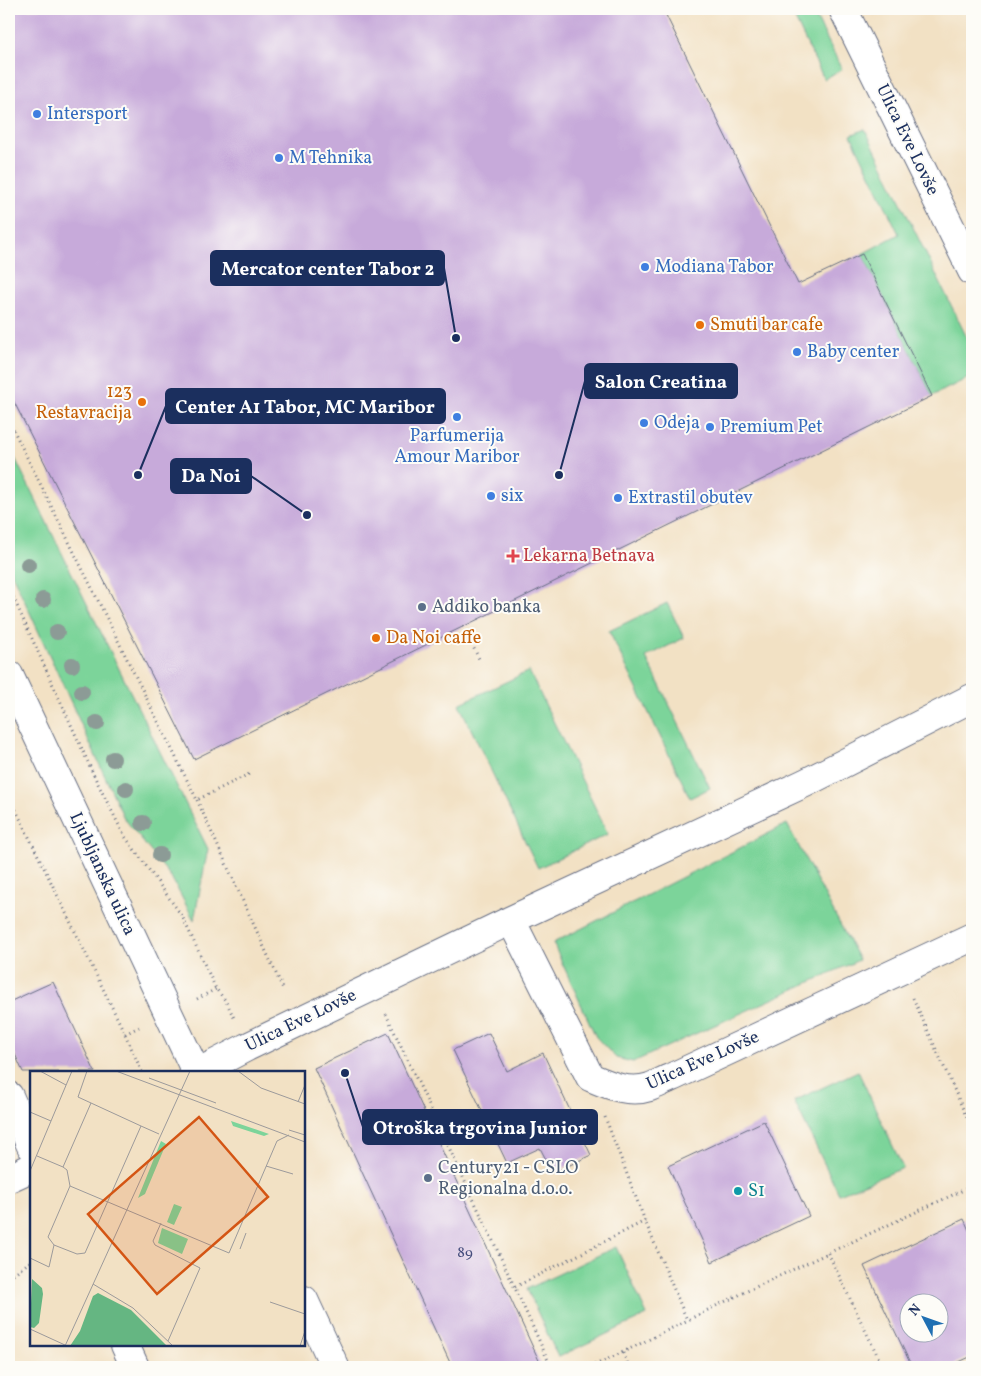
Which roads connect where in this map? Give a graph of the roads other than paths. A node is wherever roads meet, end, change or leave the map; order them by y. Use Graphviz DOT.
graph roads {
  1 [pos="843,9"];
  2 [pos="972,271"];
  3 [pos="9,675"];
  4 [pos="972,698"];
  5 [pos="511,920"];
  6 [pos="972,937"];
  7 [pos="197,1071"];
  8 [pos="199,1071"];
  9 [pos="9,1096"];
  10 [pos="30,1144"];
  11 [pos="30,1168"];
  12 [pos="9,1178"];
  13 [pos="305,1302"];
  14 [pos="125,1346"];
  15 [pos="135,1367"];
  16 [pos="335,1367"];
  1 -- 2 [label="street, Ulica Eve Lovše"];
  3 -- 7 [label="street, Ljubljanska ulica"];
  4 -- 5 [label="street, Ulica Eve Lovše"];
  5 -- 6 [label="street, Ulica Eve Lovše"];
  5 -- 8 [label="street, Ulica Eve Lovše"];
  9 -- 10 [label="street"];
  11 -- 12 [label="street"];
  13 -- 16 [label="street"];
  14 -- 15 [label="street"];
}
